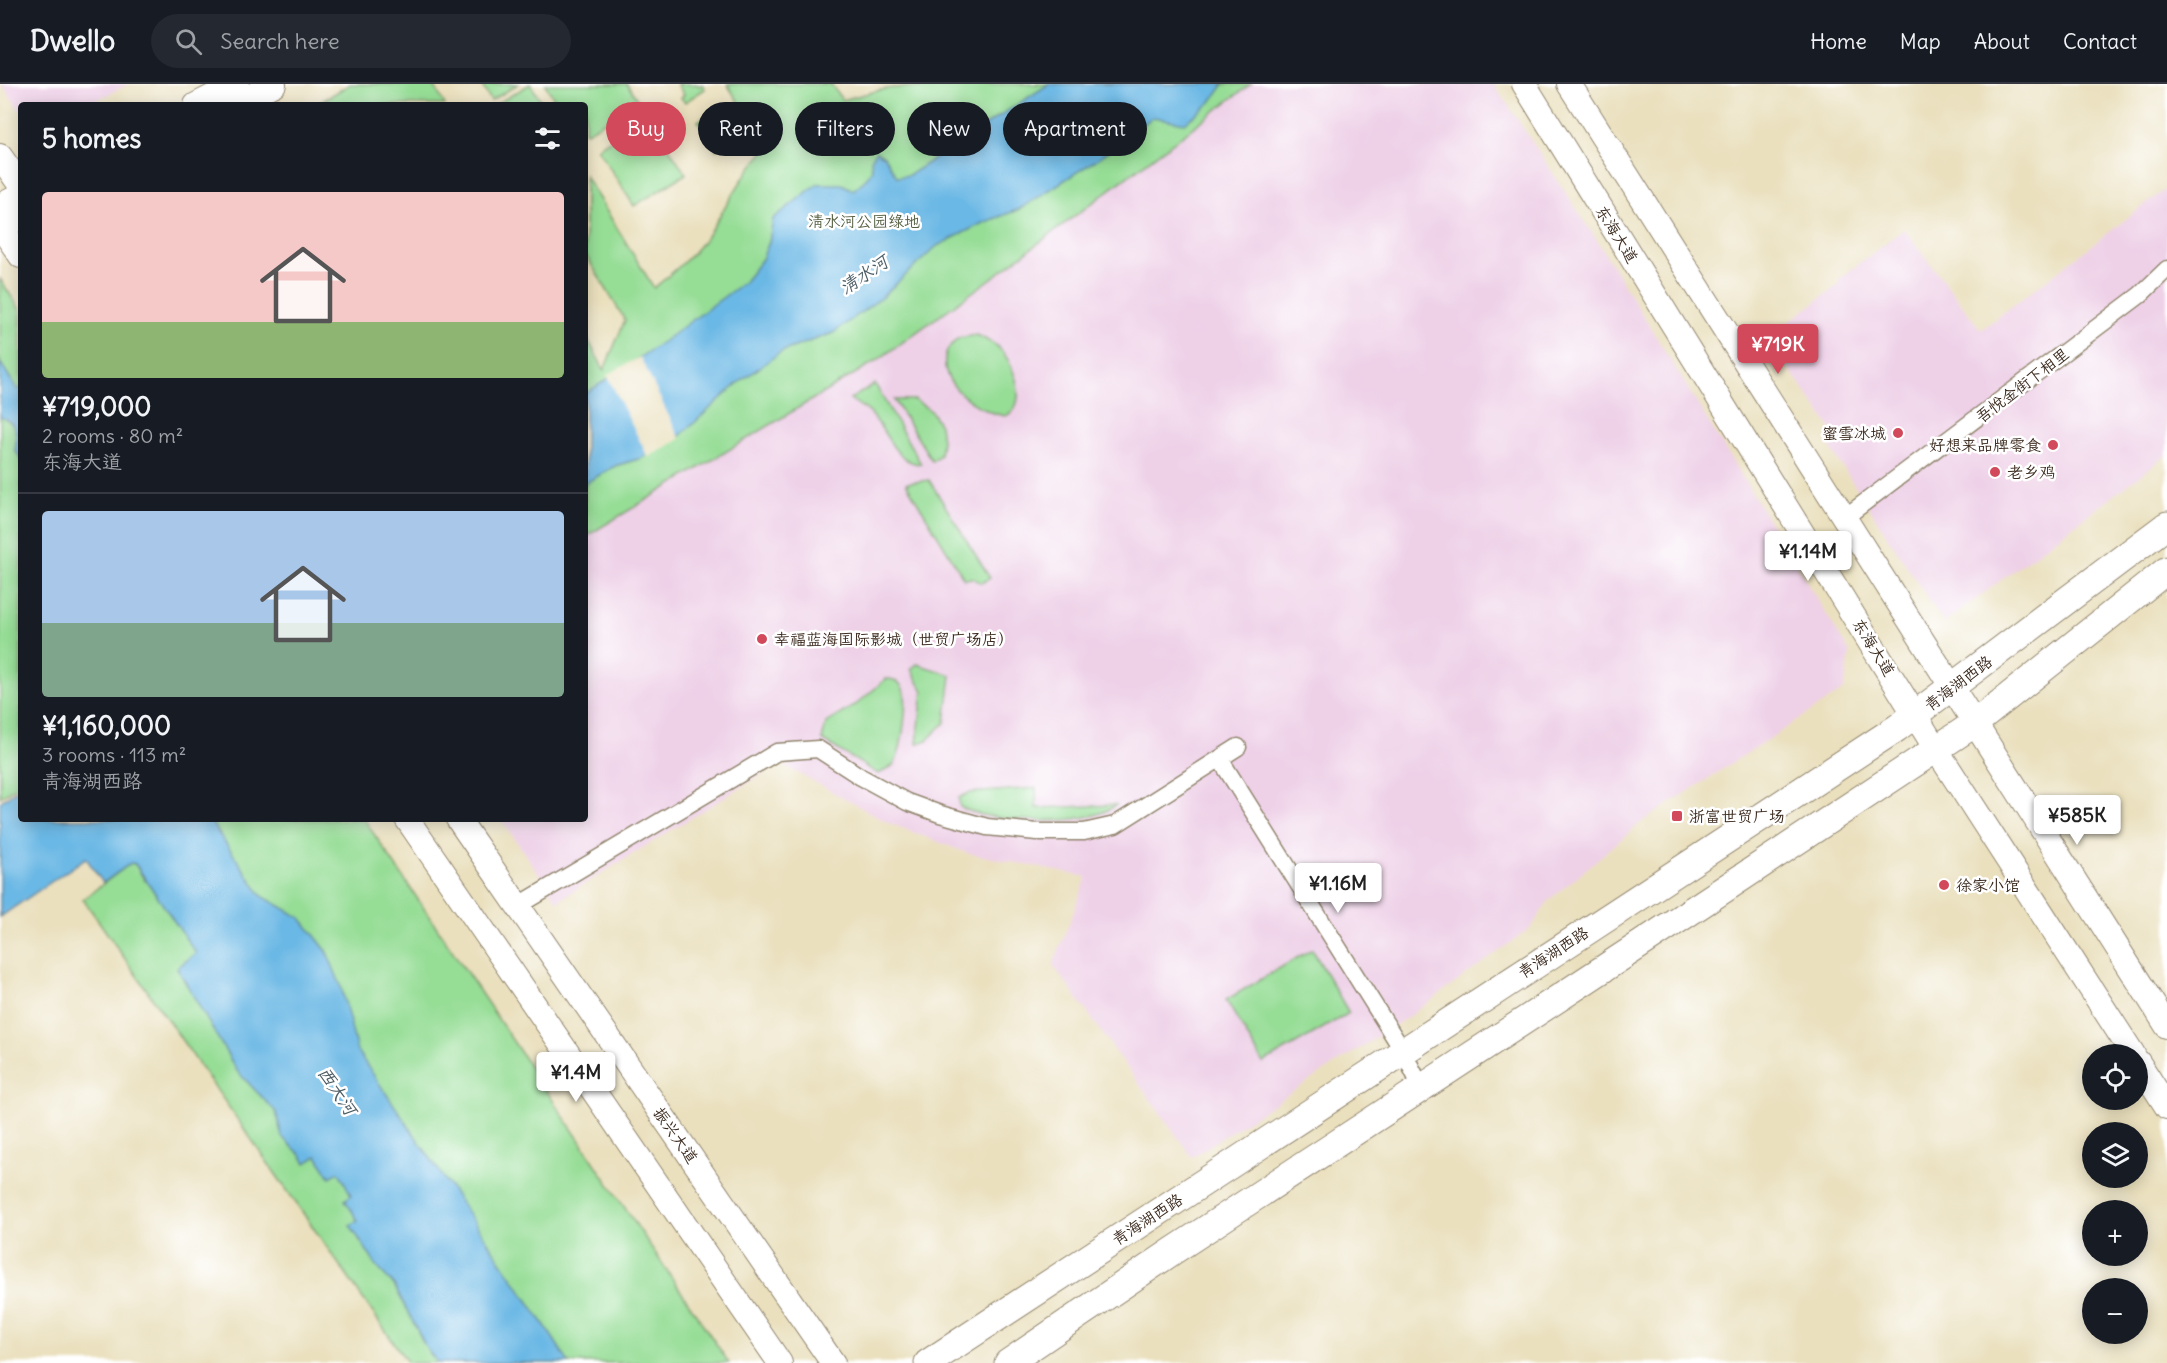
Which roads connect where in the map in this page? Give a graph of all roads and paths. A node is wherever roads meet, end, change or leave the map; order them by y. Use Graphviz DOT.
graph roads {
  1 [pos="237,84"];
  2 [pos="274,84"];
  3 [pos="1524,84"];
  4 [pos="1569,84"];
  5 [pos="202,102"];
  6 [pos="240,102"];
  7 [pos="0,156"];
  8 [pos="18,182"];
  9 [pos="18,197"];
  10 [pos="0,206"];
  11 [pos="18,218"];
  12 [pos="0,227"];
  13 [pos="18,252"];
  14 [pos="2167,269"];
  15 [pos="1844,519"];
  16 [pos="2167,525"];
  17 [pos="2167,570"];
  18 [pos="1953,688"];
  19 [pos="1915,715"];
  20 [pos="1974,724"];
  21 [pos="1238,747"];
  22 [pos="1936,749"];
  23 [pos="1220,759"];
  24 [pos="409,822"];
  25 [pos="460,822"];
  26 [pos="518,906"];
  27 [pos="2167,1026"];
  28 [pos="2127,1044"];
  29 [pos="1403,1050"];
  30 [pos="2148,1078"];
  31 [pos="1422,1089"];
  32 [pos="2167,1107"];
  33 [pos="780,1363"];
  34 [pos="833,1363"];
  35 [pos="928,1363"];
  36 [pos="1008,1363"];
  1 -- 5 [label="street"];
  2 -- 6 [label="street"];
  3 -- 19 [label="street, 东海大道"];
  4 -- 15 [label="street"];
  7 -- 8 [label="street"];
  9 -- 10 [label="street"];
  11 -- 12 [label="street"];
  12 -- 13 [label="street"];
  14 -- 15 [label="street, 吾悦金街下相里"];
  15 -- 18 [label="street"];
  16 -- 18 [label="main road, 青海湖西路"];
  17 -- 20 [label="main road"];
  18 -- 19 [label="main road, 青海湖西路"];
  18 -- 20 [label="street"];
  19 -- 22 [label="street, 东海大道"];
  19 -- 29 [label="main road, 青海湖西路"];
  20 -- 22 [label="main road"];
  20 -- 27 [label="street"];
  21 -- 23 [label="street"];
  22 -- 28 [label="street, 东海大道"];
  22 -- 31 [label="main road"];
  23 -- 26 [label="street"];
  23 -- 29 [label="street"];
  24 -- 33 [label="street"];
  25 -- 26 [label="street, 振兴大道"];
  26 -- 34 [label="street, 振兴大道"];
  29 -- 31 [label="street"];
  29 -- 35 [label="main road, 青海湖西路"];
  30 -- 32 [label="street"];
  31 -- 36 [label="main road"];
}
